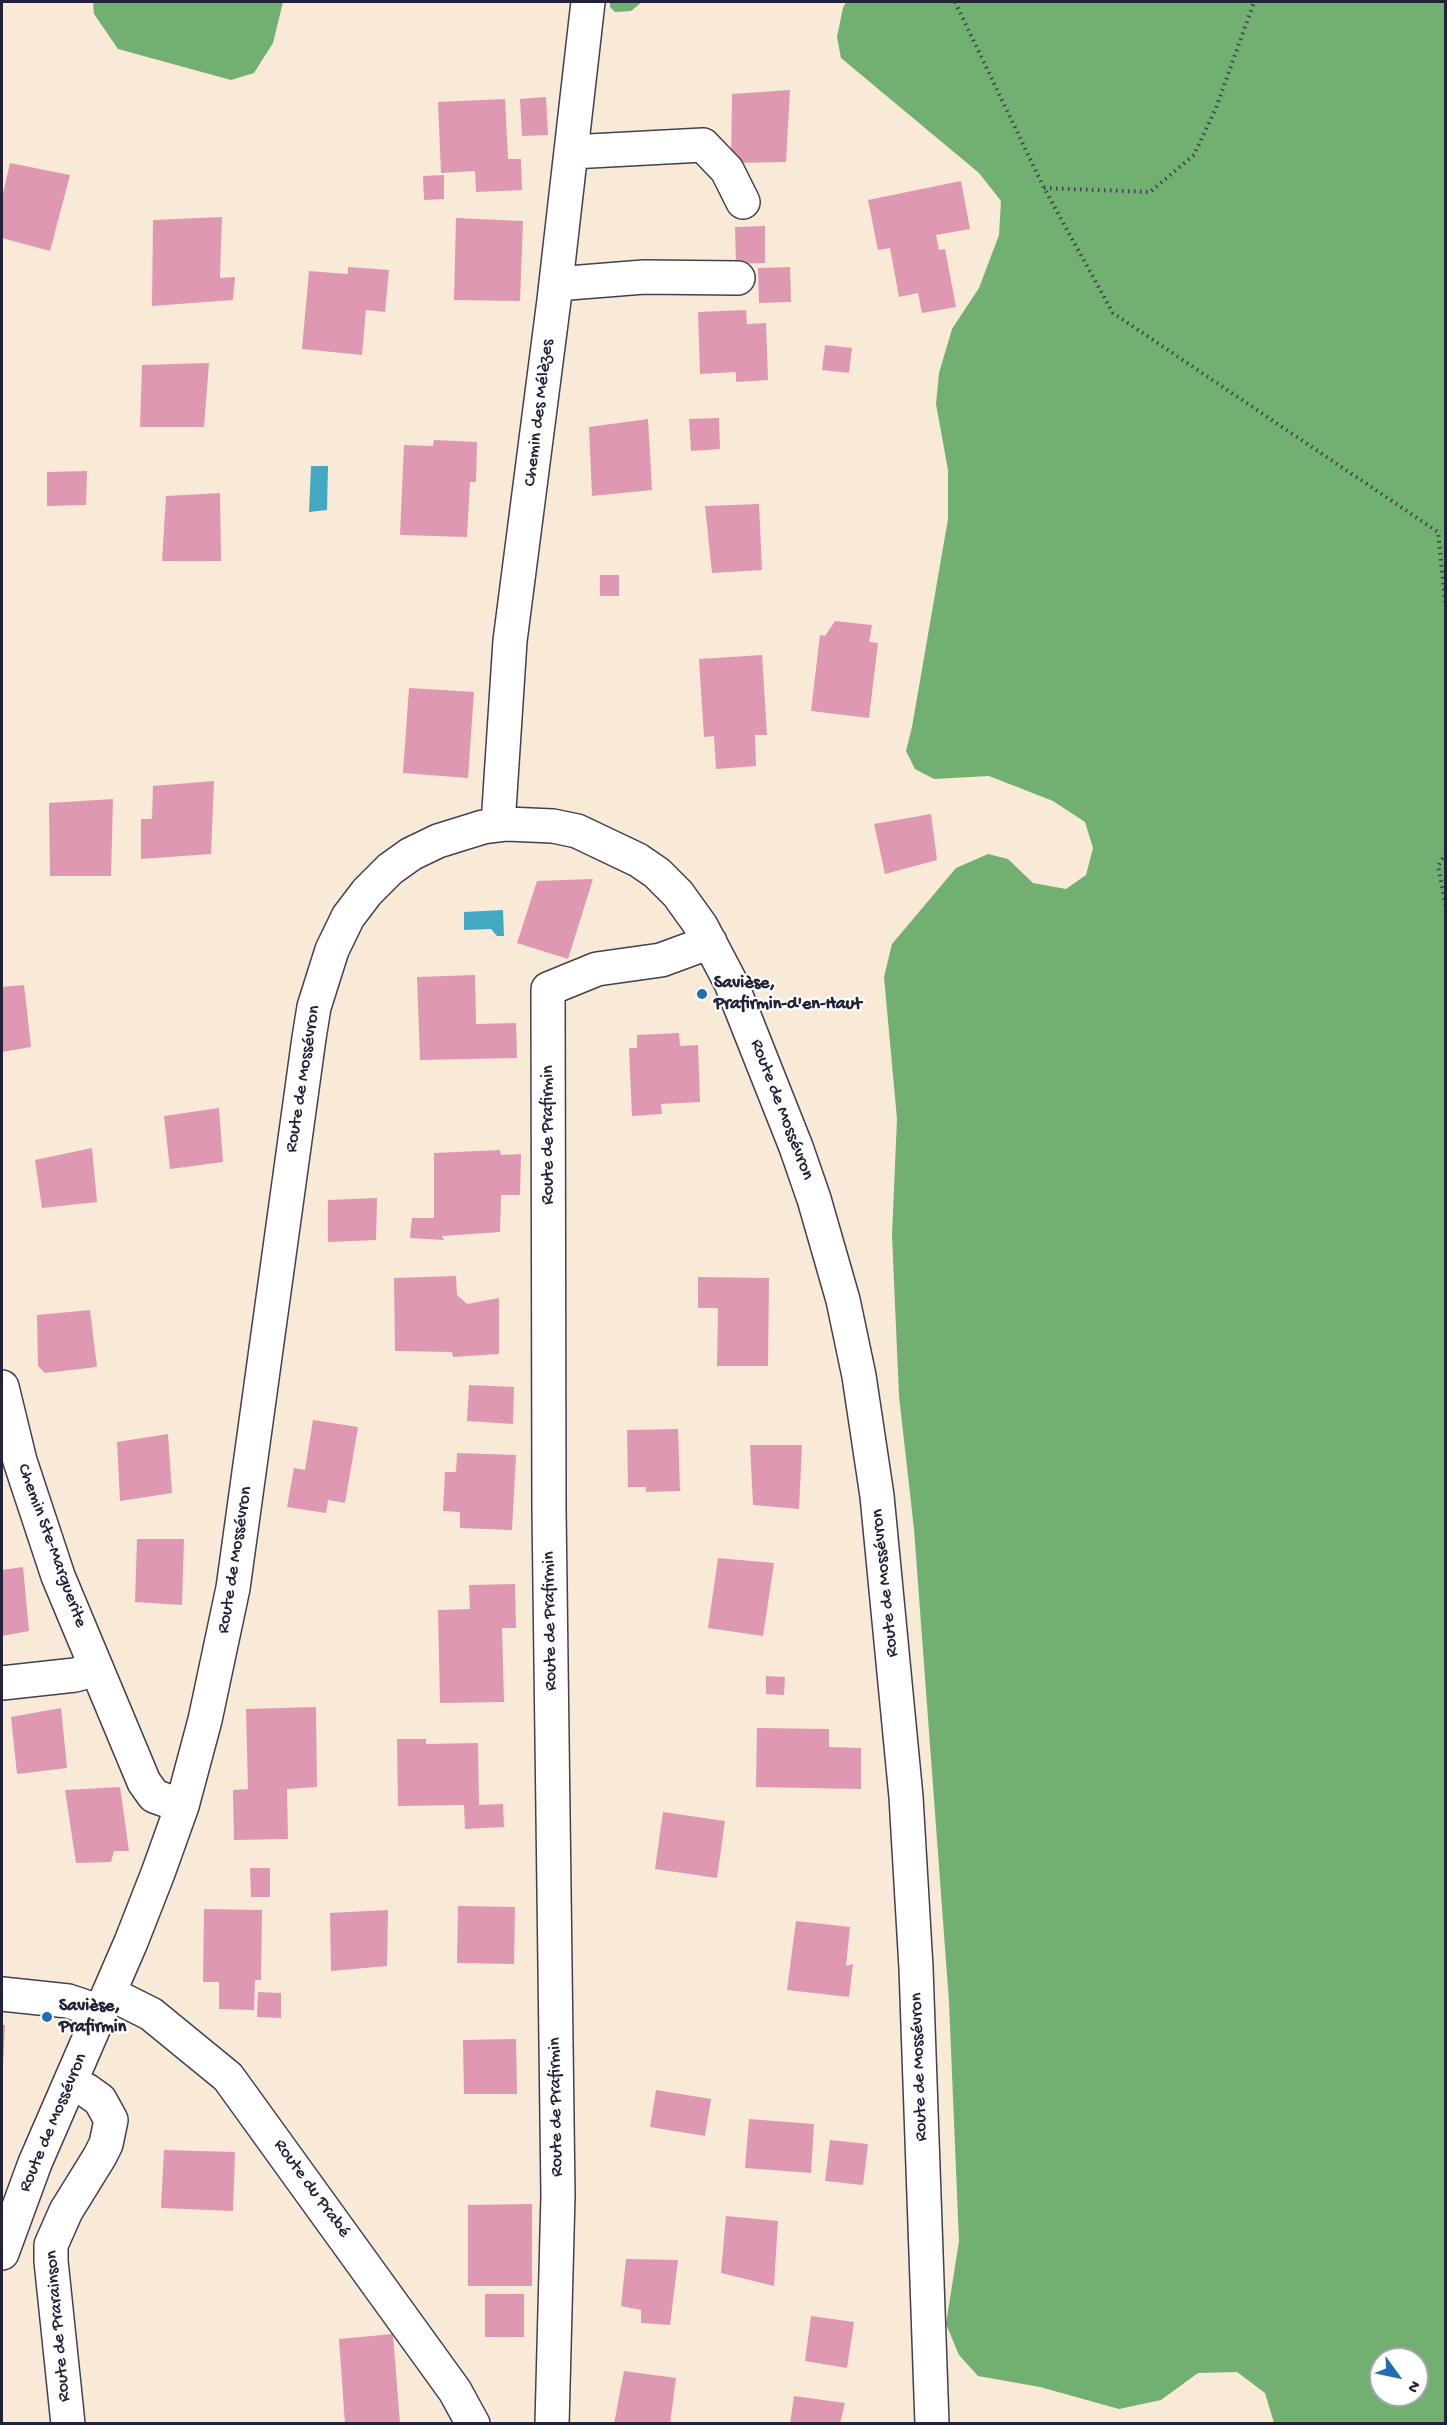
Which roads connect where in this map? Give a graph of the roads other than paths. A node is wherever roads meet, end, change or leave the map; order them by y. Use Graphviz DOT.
graph roads {
  1 [pos="588,2"];
  2 [pos="571,152"];
  3 [pos="744,202"];
  4 [pos="738,278"];
  5 [pos="556,284"];
  6 [pos="498,825"];
  7 [pos="710,942"];
  8 [pos="2,1387"];
  9 [pos="97,1669"];
  10 [pos="2,1683"];
  11 [pos="182,1806"];
  12 [pos="2,1994"];
  13 [pos="105,2002"];
  14 [pos="70,2083"];
  15 [pos="2,2253"];
  16 [pos="68,2424"];
  17 [pos="473,2424"];
  18 [pos="552,2424"];
  19 [pos="932,2424"];
  1 -- 2 [label="street, Chemin des Mélèzes"];
  2 -- 3 [label="street"];
  2 -- 5 [label="street, Chemin des Mélèzes"];
  4 -- 5 [label="street"];
  5 -- 6 [label="street, Chemin des Mélèzes"];
  6 -- 7 [label="street, Route de Mossévron"];
  6 -- 11 [label="street, Route de Mossévron"];
  7 -- 18 [label="street, Route de Prafirmin"];
  7 -- 19 [label="street, Route de Mossévron"];
  8 -- 9 [label="street, Chemin Ste-Marguerite"];
  9 -- 10 [label="street"];
  9 -- 11 [label="street, Chemin Ste-Marguerite"];
  11 -- 13 [label="street, Route de Mossévron"];
  12 -- 13 [label="street, Route du Prabé"];
  13 -- 14 [label="street, Route de Mossévron"];
  13 -- 17 [label="street, Route du Prabé"];
  14 -- 15 [label="street, Route de Mossévron"];
  14 -- 16 [label="street, Route de Prarainson"];
}
